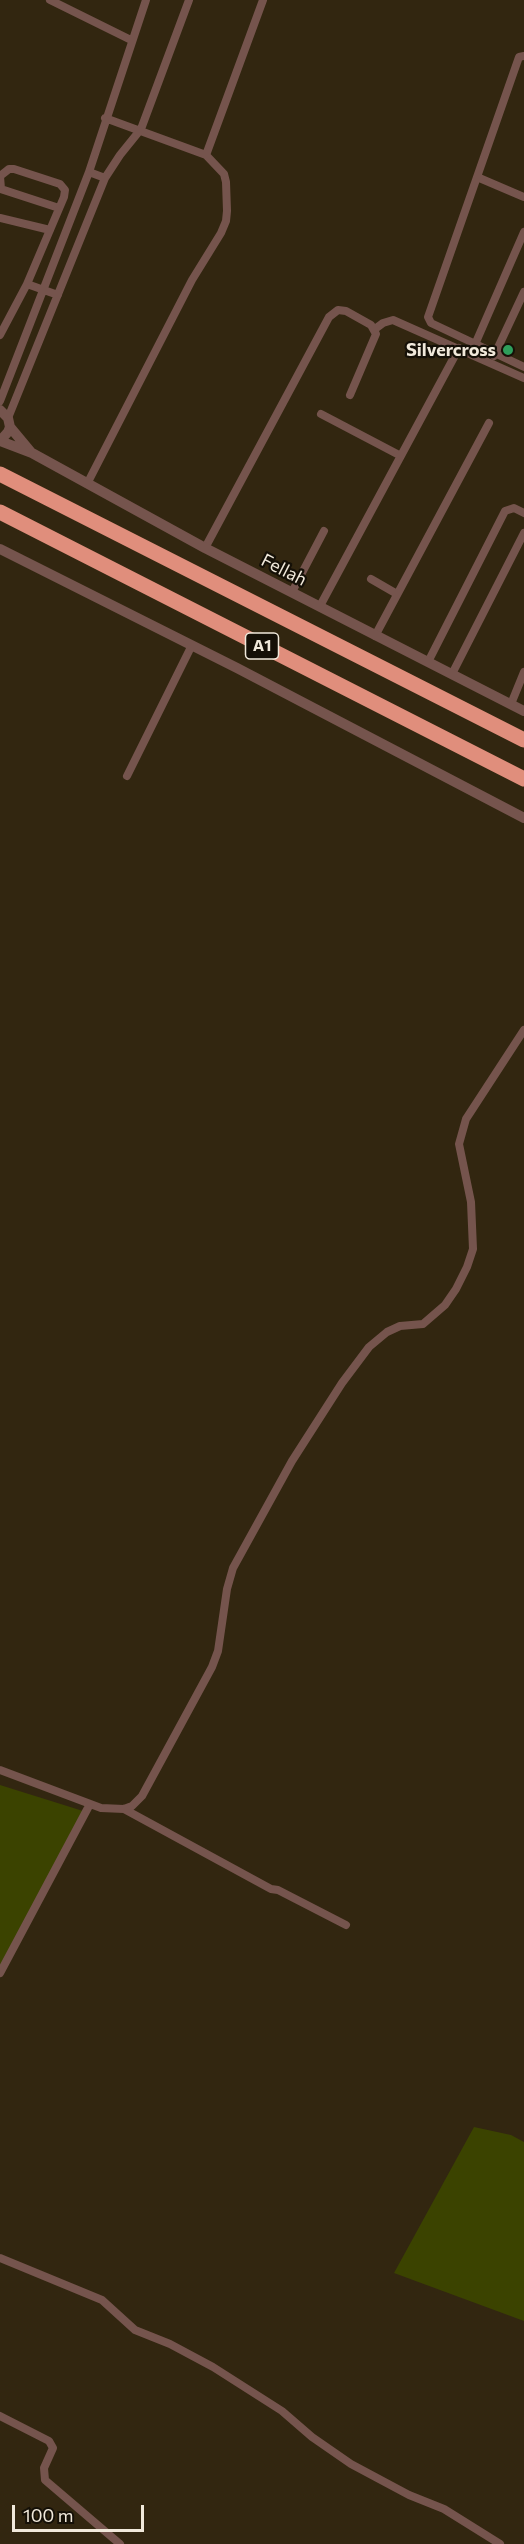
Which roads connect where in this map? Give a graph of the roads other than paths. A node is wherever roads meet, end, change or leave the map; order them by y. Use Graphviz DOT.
graph roads {
  1 [pos="50,0"];
  2 [pos="146,0"];
  3 [pos="189,0"];
  4 [pos="263,0"];
  5 [pos="131,39"];
  6 [pos="524,56"];
  7 [pos="105,118"];
  8 [pos="141,129"];
  9 [pos="206,155"];
  10 [pos="89,172"];
  11 [pos="0,176"];
  12 [pos="477,177"];
  13 [pos="105,178"];
  14 [pos="0,189"];
  15 [pos="524,197"];
  16 [pos="59,208"];
  17 [pos="0,218"];
  18 [pos="50,230"];
  19 [pos="524,232"];
  20 [pos="27,284"];
  21 [pos="43,290"];
  22 [pos="524,292"];
  23 [pos="58,295"];
  24 [pos="375,329"];
  25 [pos="1,332"];
  26 [pos="475,344"];
  27 [pos="459,348"];
  28 [pos="471,353"];
  29 [pos="495,354"];
  30 [pos="491,363"];
  31 [pos="524,367"];
  32 [pos="524,378"];
  33 [pos="350,395"];
  34 [pos="0,401"];
  35 [pos="321,414"];
  36 [pos="6,418"];
  37 [pos="489,423"];
  38 [pos="0,441"];
  39 [pos="32,453"];
  40 [pos="401,456"];
  41 [pos="0,474"];
  42 [pos="87,484"];
  43 [pos="0,512"];
  44 [pos="524,513"];
  45 [pos="324,531"];
  46 [pos="524,533"];
  47 [pos="205,548"];
  48 [pos="0,549"];
  49 [pos="371,579"];
  50 [pos="292,592"];
  51 [pos="397,594"];
  52 [pos="320,606"];
  53 [pos="375,636"];
  54 [pos="192,645"];
  55 [pos="428,662"];
  56 [pos="524,672"];
  57 [pos="452,674"];
  58 [pos="511,704"];
  59 [pos="524,711"];
  60 [pos="524,740"];
  61 [pos="127,776"];
  62 [pos="524,779"];
  63 [pos="524,818"];
  64 [pos="524,1030"];
  65 [pos="0,1770"];
  66 [pos="90,1804"];
  67 [pos="124,1809"];
  68 [pos="346,1925"];
  69 [pos="0,1973"];
  70 [pos="0,2258"];
  71 [pos="0,2416"];
  72 [pos="120,2544"];
  73 [pos="500,2544"];
  1 -- 5 [label="street"];
  2 -- 5 [label="street"];
  3 -- 8 [label="street"];
  4 -- 9 [label="street"];
  5 -- 7 [label="street"];
  6 -- 12 [label="street"];
  7 -- 8 [label="street"];
  7 -- 10 [label="street"];
  8 -- 9 [label="street"];
  8 -- 13 [label="street"];
  9 -- 42 [label="street"];
  10 -- 13 [label="street"];
  10 -- 21 [label="street"];
  11 -- 14 [label="street"];
  11 -- 16 [label="street"];
  12 -- 15 [label="street"];
  12 -- 26 [label="street"];
  13 -- 23 [label="street"];
  14 -- 16 [label="street"];
  16 -- 18 [label="street"];
  17 -- 18 [label="street"];
  18 -- 20 [label="street"];
  19 -- 26 [label="street"];
  20 -- 21 [label="street"];
  20 -- 25 [label="street"];
  21 -- 23 [label="street"];
  21 -- 34 [label="street"];
  22 -- 29 [label="street"];
  23 -- 36 [label="street"];
  24 -- 27 [label="street"];
  24 -- 33 [label="street"];
  24 -- 47 [label="street"];
  26 -- 28 [label="street"];
  26 -- 29 [label="street"];
  27 -- 28 [label="street"];
  27 -- 40 [label="street"];
  28 -- 30 [label="street"];
  29 -- 30 [label="street"];
  29 -- 31 [label="street"];
  30 -- 32 [label="street"];
  35 -- 40 [label="street"];
  36 -- 38 [label="street, Fellah"];
  36 -- 39 [label="street, Fellah"];
  37 -- 51 [label="street"];
  38 -- 39 [label="street, Fellah"];
  39 -- 42 [label="street, Fellah"];
  40 -- 52 [label="street"];
  41 -- 60 [label="highway, A1"];
  42 -- 47 [label="street, Fellah"];
  43 -- 62 [label="highway, A1"];
  44 -- 55 [label="street"];
  45 -- 50 [label="street"];
  46 -- 57 [label="street"];
  47 -- 50 [label="street, Fellah"];
  48 -- 54 [label="street"];
  49 -- 51 [label="street"];
  50 -- 52 [label="street, Fellah"];
  51 -- 53 [label="street"];
  52 -- 53 [label="street, Fellah"];
  53 -- 55 [label="street, Fellah"];
  54 -- 61 [label="street"];
  54 -- 63 [label="street"];
  55 -- 57 [label="street, Fellah"];
  56 -- 58 [label="street"];
  57 -- 58 [label="street, Fellah"];
  58 -- 59 [label="street, Fellah"];
  64 -- 67 [label="street"];
  65 -- 66 [label="street"];
  66 -- 67 [label="street"];
  66 -- 69 [label="street"];
  67 -- 68 [label="street"];
  70 -- 73 [label="street"];
  71 -- 72 [label="street"];
}
